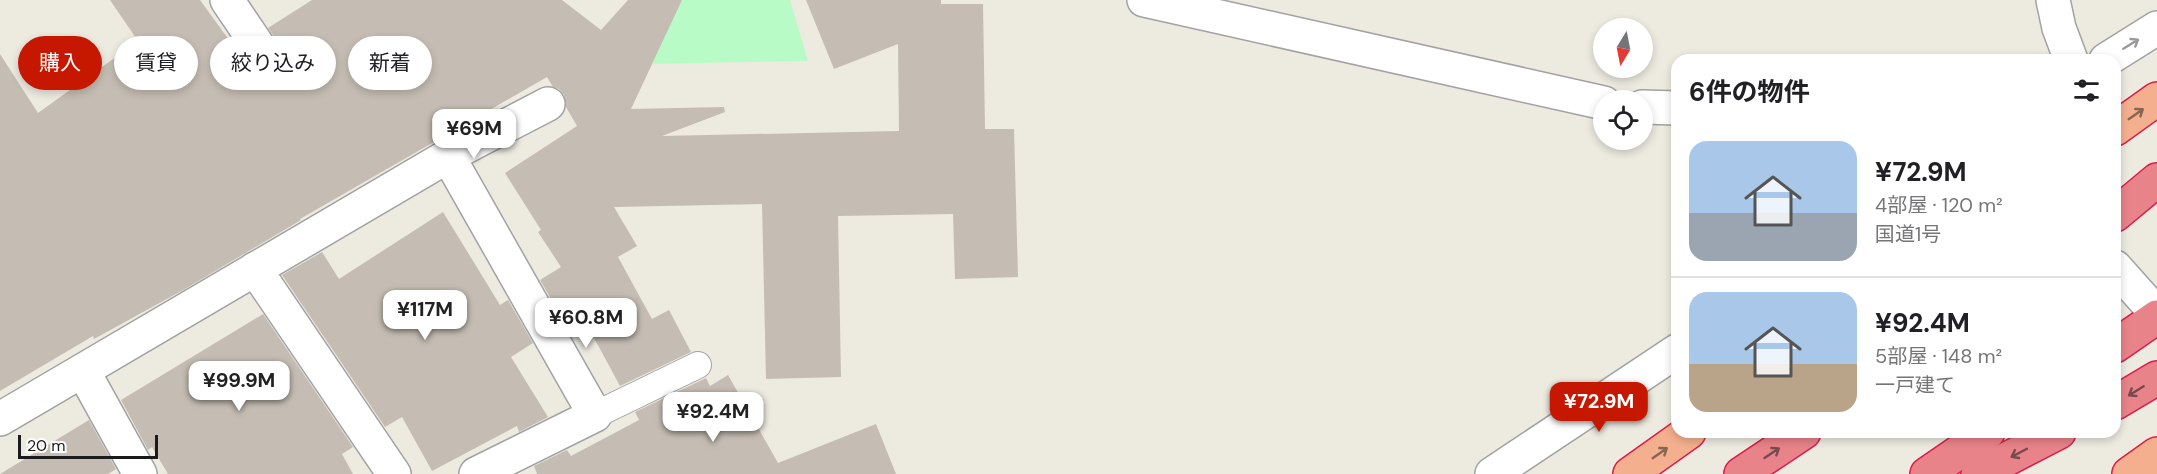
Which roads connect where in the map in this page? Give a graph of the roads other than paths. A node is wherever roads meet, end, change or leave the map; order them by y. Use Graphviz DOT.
graph roads {
  1 [pos="227,0"];
  2 [pos="1144,0"];
  3 [pos="2053,0"];
  4 [pos="2157,28"];
  5 [pos="251,36"];
  6 [pos="2069,54"];
  7 [pos="2116,54"];
  8 [pos="2157,99"];
  9 [pos="1593,101"];
  10 [pos="548,104"];
  11 [pos="1653,107"];
  12 [pos="1671,108"];
  13 [pos="2121,125"];
  14 [pos="448,156"];
  15 [pos="2157,180"];
  16 [pos="2157,197"];
  17 [pos="2121,211"];
  18 [pos="2121,221"];
  19 [pos="255,269"];
  20 [pos="2121,274"];
  21 [pos="2157,316"];
  22 [pos="2121,341"];
  23 [pos="1671,355"];
  24 [pos="698,365"];
  25 [pos="83,371"];
  26 [pos="2157,378"];
  27 [pos="2121,399"];
  28 [pos="595,415"];
  29 [pos="0,418"];
  30 [pos="1681,438"];
  31 [pos="1795,438"];
  32 [pos="1979,438"];
  33 [pos="2047,438"];
  34 [pos="2157,454"];
  35 [pos="140,474"];
  36 [pos="394,474"];
  37 [pos="476,474"];
  38 [pos="1492,474"];
  39 [pos="1630,474"];
  40 [pos="1741,474"];
  41 [pos="1927,474"];
  42 [pos="1978,474"];
  43 [pos="2129,474"];
  1 -- 5 [label="street"];
  2 -- 9 [label="street"];
  3 -- 6 [label="street"];
  7 -- 4 [label="street, one-way"];
  13 -- 8 [label="highway, one-way"];
  10 -- 14 [label="street"];
  11 -- 12 [label="street"];
  14 -- 19 [label="street"];
  14 -- 28 [label="street"];
  15 -- 17 [label="highway"];
  16 -- 18 [label="highway"];
  19 -- 25 [label="street"];
  19 -- 36 [label="street"];
  20 -- 21 [label="street"];
  21 -- 22 [label="highway"];
  23 -- 38 [label="street"];
  24 -- 28 [label="lane"];
  25 -- 29 [label="street"];
  25 -- 35 [label="street"];
  26 -- 27 [label="highway, one-way"];
  28 -- 37 [label="street"];
  39 -- 30 [label="highway, one-way"];
  40 -- 31 [label="highway, one-way"];
  32 -- 41 [label="highway"];
  33 -- 42 [label="highway, one-way"];
  34 -- 43 [label="highway"];
}
